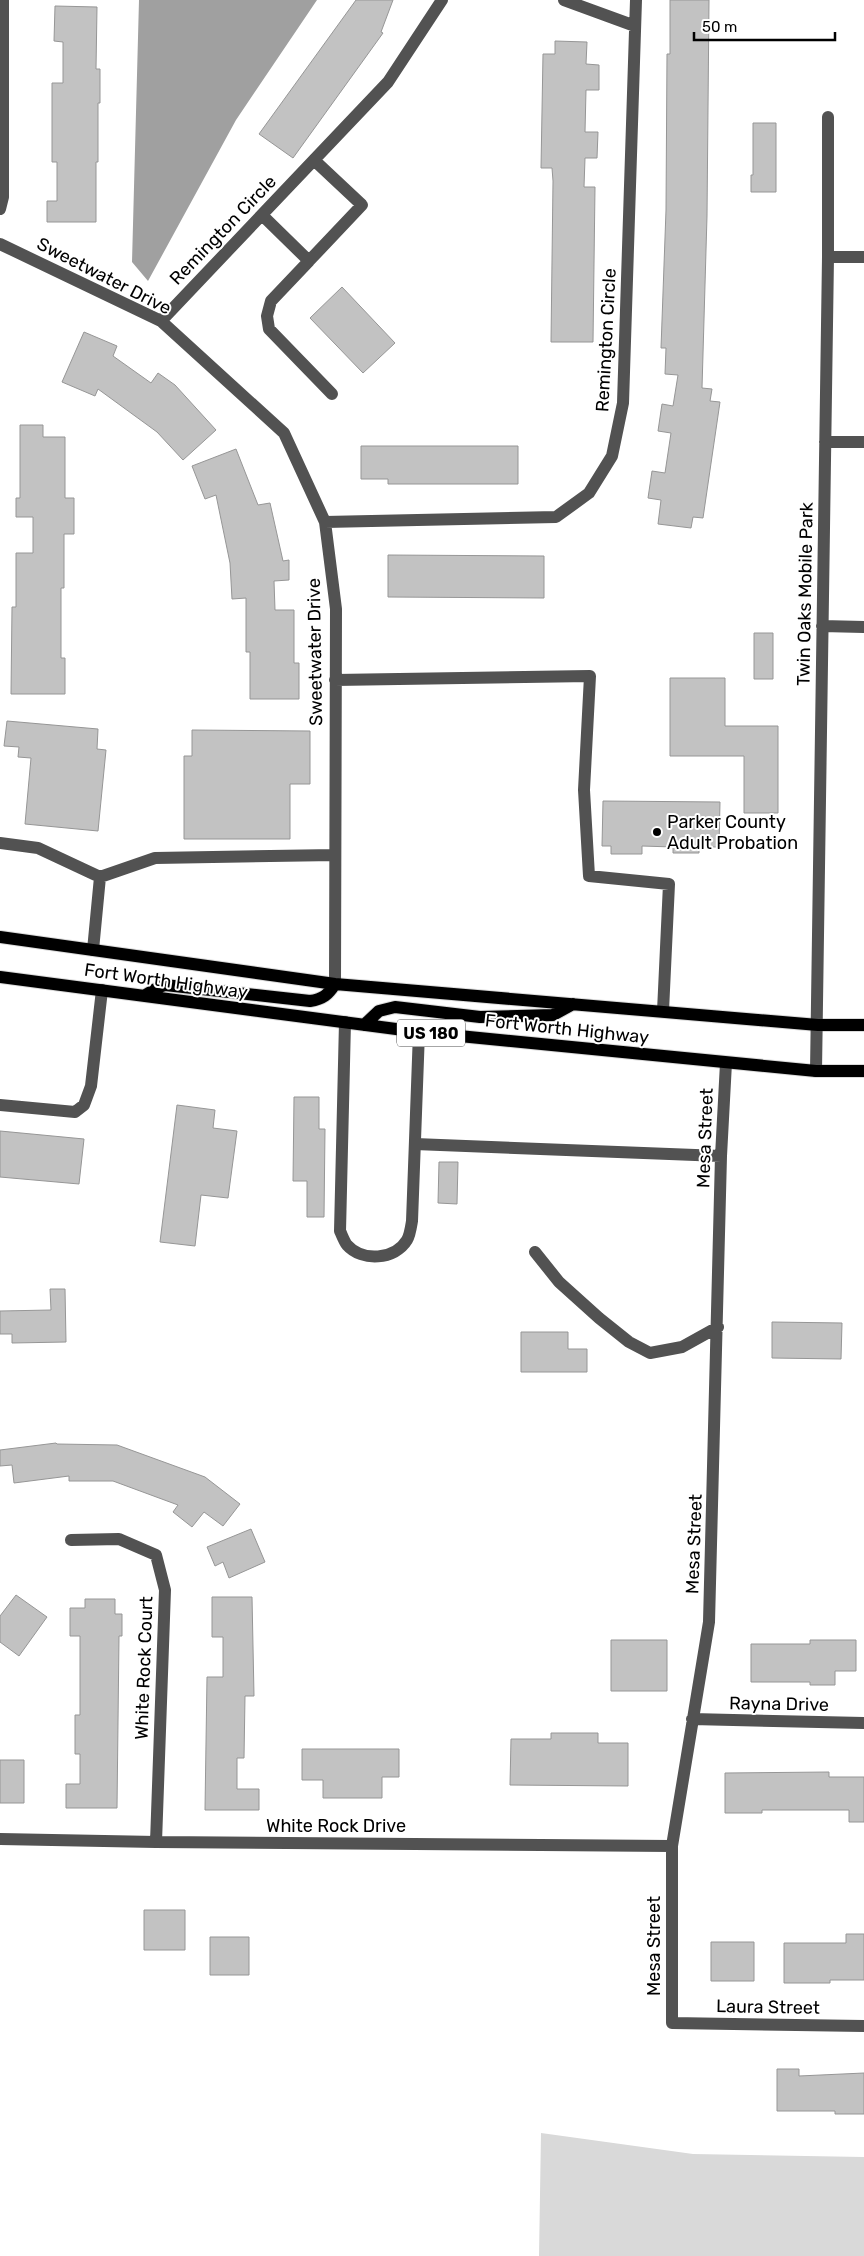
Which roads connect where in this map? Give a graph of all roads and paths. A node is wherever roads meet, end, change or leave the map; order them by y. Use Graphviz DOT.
graph roads {
  1 [pos="2,0"];
  2 [pos="442,0"];
  3 [pos="564,0"];
  4 [pos="636,0"];
  5 [pos="635,26"];
  6 [pos="828,117"];
  7 [pos="314,160"];
  8 [pos="0,209"];
  9 [pos="262,215"];
  10 [pos="0,244"];
  11 [pos="828,257"];
  12 [pos="864,257"];
  13 [pos="309,261"];
  14 [pos="160,321"];
  15 [pos="332,394"];
  16 [pos="825,442"];
  17 [pos="864,442"];
  18 [pos="326,522"];
  19 [pos="822,626"];
  20 [pos="864,627"];
  21 [pos="335,680"];
  22 [pos="0,843"];
  23 [pos="335,856"];
  24 [pos="100,877"];
  25 [pos="0,937"];
  26 [pos="94,950"];
  27 [pos="0,977"];
  28 [pos="334,984"];
  29 [pos="102,990"];
  30 [pos="144,996"];
  31 [pos="573,1004"];
  32 [pos="663,1011"];
  33 [pos="345,1022"];
  34 [pos="364,1025"];
  35 [pos="818,1025"];
  36 [pos="864,1025"];
  37 [pos="419,1032"];
  38 [pos="726,1063"];
  39 [pos="816,1071"];
  40 [pos="864,1071"];
  41 [pos="0,1105"];
  42 [pos="415,1144"];
  43 [pos="721,1156"];
  44 [pos="535,1252"];
  45 [pos="718,1327"];
  46 [pos="71,1540"];
  47 [pos="692,1719"];
  48 [pos="864,1723"];
  49 [pos="0,1839"];
  50 [pos="156,1842"];
  51 [pos="672,1846"];
  52 [pos="672,2022"];
  53 [pos="864,2026"];
  1 -- 8 [label="street"];
  2 -- 7 [label="street, Remington Circle"];
  3 -- 5 [label="street"];
  4 -- 5 [label="street, Remington Circle"];
  5 -- 18 [label="street, Remington Circle"];
  6 -- 11 [label="street, Twin Oaks Mobile Park"];
  7 -- 9 [label="street, Remington Circle"];
  7 -- 13 [label="street"];
  9 -- 13 [label="street"];
  9 -- 14 [label="street, Remington Circle"];
  10 -- 14 [label="street, Sweetwater Drive"];
  11 -- 12 [label="street"];
  11 -- 16 [label="street, Twin Oaks Mobile Park"];
  13 -- 15 [label="street"];
  14 -- 18 [label="street, Sweetwater Drive"];
  16 -- 17 [label="street"];
  16 -- 19 [label="street, Twin Oaks Mobile Park"];
  18 -- 21 [label="street, Sweetwater Drive"];
  19 -- 20 [label="street"];
  19 -- 35 [label="street, Twin Oaks Mobile Park"];
  21 -- 23 [label="street, Sweetwater Drive"];
  21 -- 32 [label="street"];
  22 -- 24 [label="street"];
  23 -- 24 [label="street"];
  23 -- 28 [label="street, Sweetwater Drive"];
  24 -- 26 [label="street"];
  25 -- 26 [label="main road, Fort Worth Highway / US 180"];
  26 -- 28 [label="main road, Fort Worth Highway / US 180"];
  27 -- 29 [label="main road, Fort Worth Highway / US 180"];
  28 -- 30 [label="main road"];
  28 -- 31 [label="main road, Fort Worth Highway / US 180"];
  29 -- 30 [label="main road, Fort Worth Highway / US 180"];
  29 -- 41 [label="street"];
  30 -- 33 [label="main road, Fort Worth Highway / US 180"];
  31 -- 32 [label="main road, Fort Worth Highway / US 180"];
  31 -- 34 [label="main road"];
  32 -- 35 [label="main road, Fort Worth Highway / US 180"];
  33 -- 34 [label="main road, Fort Worth Highway / US 180"];
  33 -- 42 [label="street"];
  34 -- 37 [label="main road, Fort Worth Highway / US 180"];
  35 -- 36 [label="main road, Fort Worth Highway / US 180"];
  35 -- 39 [label="street, Twin Oaks Mobile Park"];
  37 -- 38 [label="main road, Fort Worth Highway / US 180"];
  37 -- 42 [label="street"];
  38 -- 39 [label="main road, Fort Worth Highway / US 180"];
  38 -- 43 [label="street, Mesa Street"];
  39 -- 40 [label="main road, Fort Worth Highway / US 180"];
  42 -- 43 [label="street"];
  43 -- 45 [label="street, Mesa Street"];
  44 -- 45 [label="street"];
  45 -- 47 [label="street, Mesa Street"];
  46 -- 50 [label="street, White Rock Court"];
  47 -- 48 [label="street, Rayna Drive"];
  47 -- 51 [label="street, Mesa Street"];
  49 -- 50 [label="street, White Rock Drive"];
  50 -- 51 [label="street, White Rock Drive"];
  51 -- 52 [label="street, Mesa Street"];
  52 -- 53 [label="street, Laura Street"];
}
